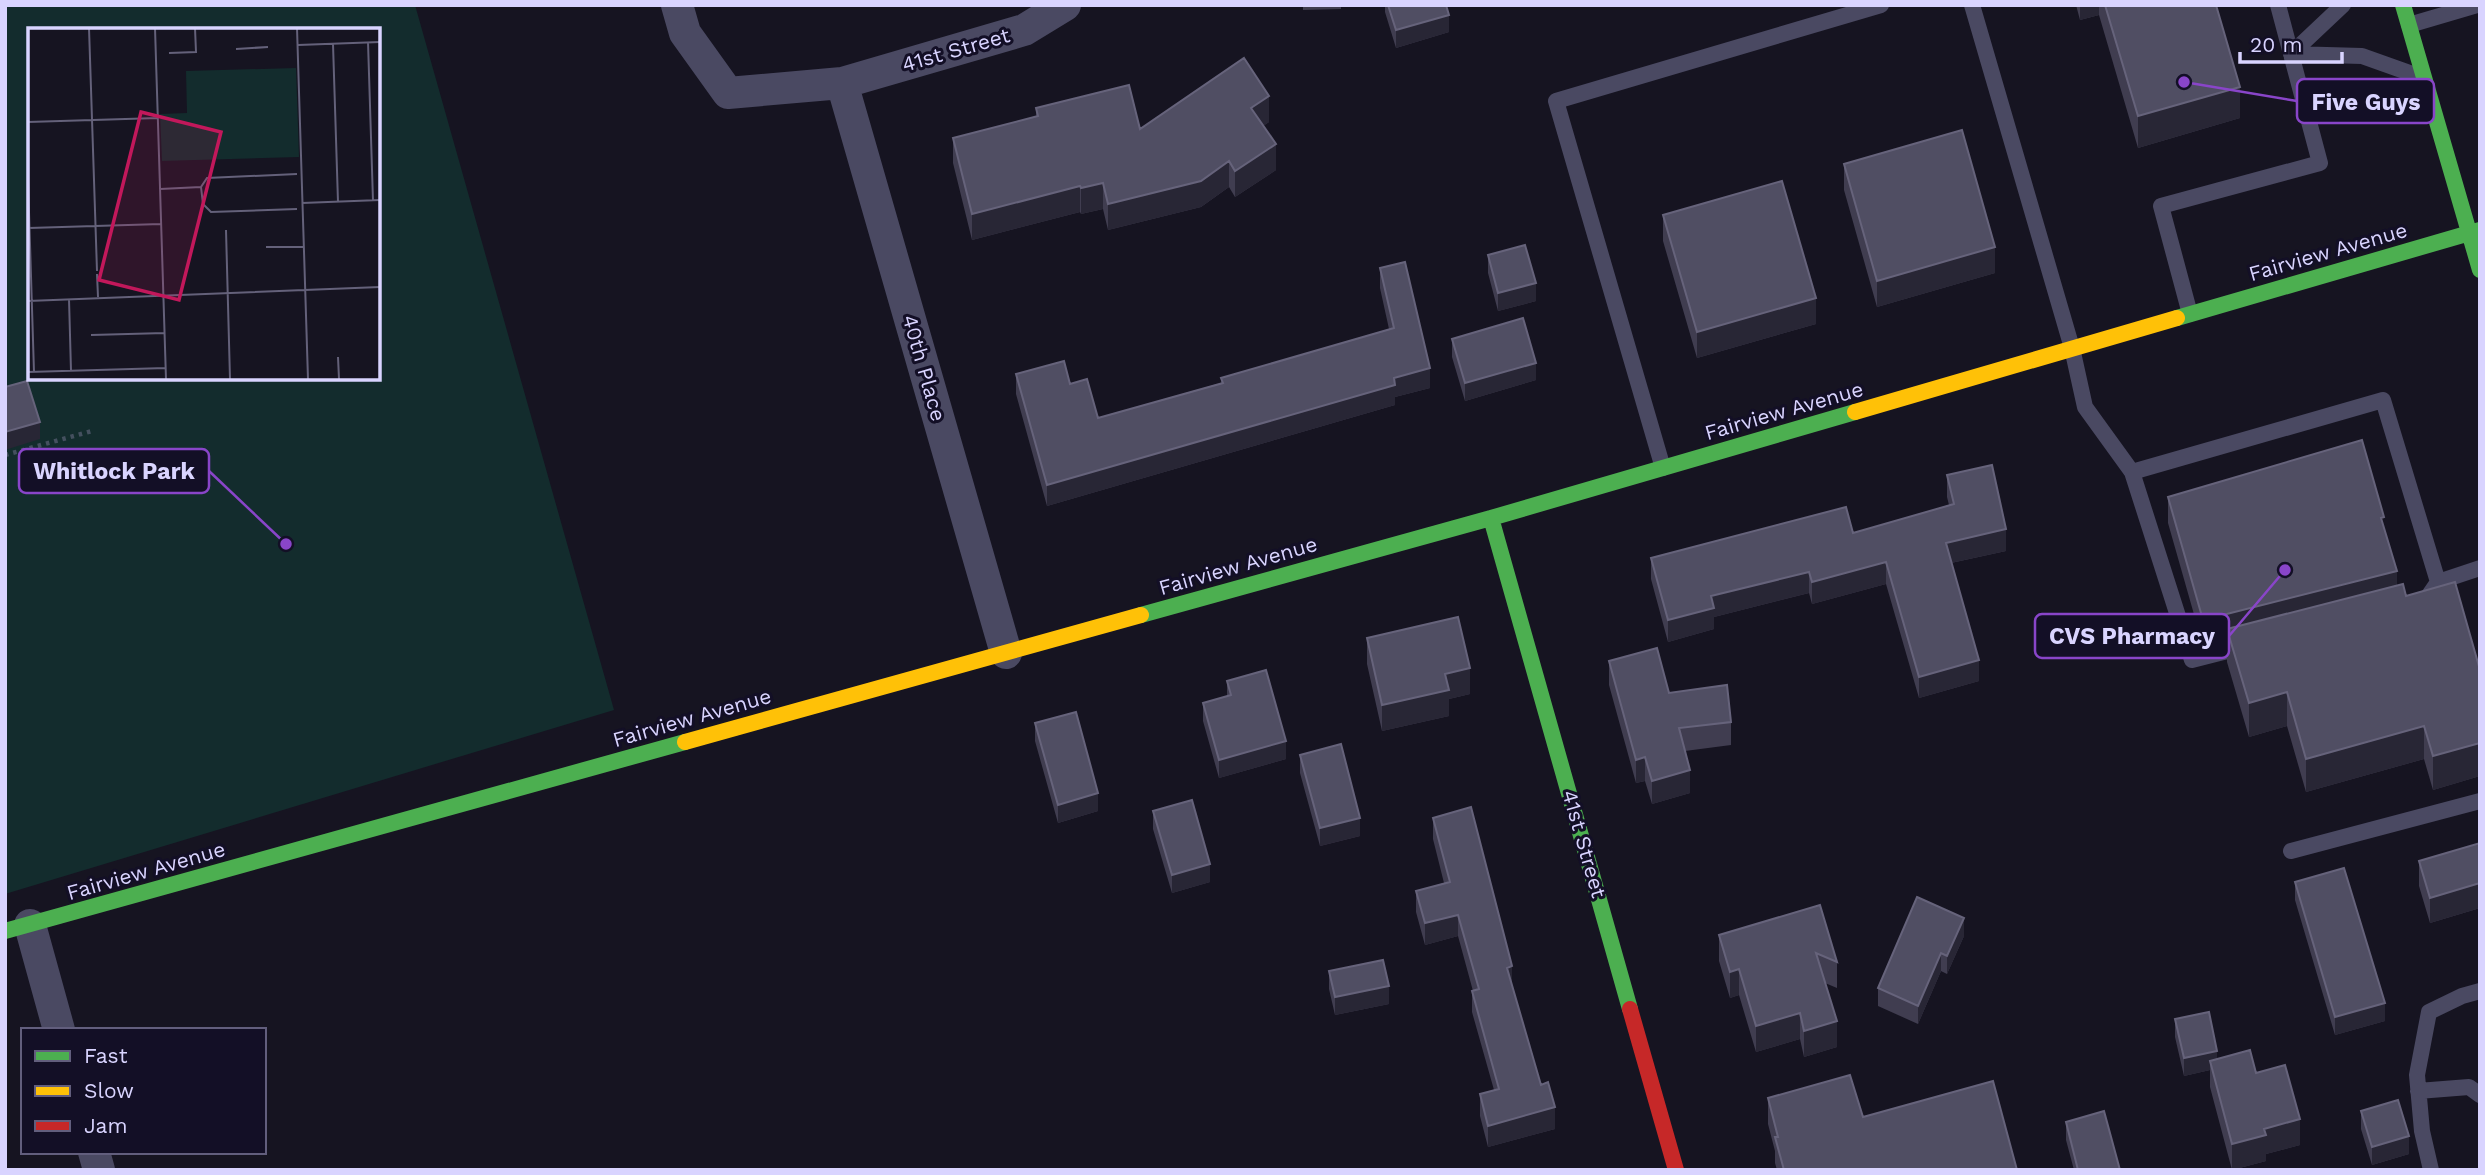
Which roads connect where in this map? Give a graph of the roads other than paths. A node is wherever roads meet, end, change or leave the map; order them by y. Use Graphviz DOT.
graph roads {
  1 [pos="677,5"];
  2 [pos="1065,5"];
  3 [pos="1881,5"];
  4 [pos="1972,5"];
  5 [pos="2277,5"];
  6 [pos="2343,5"];
  7 [pos="2403,5"];
  8 [pos="2477,5"];
  9 [pos="2409,25"];
  10 [pos="2291,54"];
  11 [pos="2424,78"];
  12 [pos="842,83"];
  13 [pos="2474,232"];
  14 [pos="2480,270"];
  15 [pos="2190,314"];
  16 [pos="2072,348"];
  17 [pos="1663,468"];
  18 [pos="2132,472"];
  19 [pos="1491,518"];
  20 [pos="2480,568"];
  21 [pos="2438,582"];
  22 [pos="2399,607"];
  23 [pos="2257,643"];
  24 [pos="1006,653"];
  25 [pos="2480,802"];
  26 [pos="2291,851"];
  27 [pos="17,928"];
  28 [pos="2480,991"];
  29 [pos="58,1028"];
  30 [pos="2418,1091"];
  31 [pos="2480,1095"];
  32 [pos="1676,1170"];
  33 [pos="2431,1170"];
  1 -- 12 [label="street, 41st Street"];
  2 -- 12 [label="street, 41st Street"];
  3 -- 17 [label="lane"];
  4 -- 16 [label="lane"];
  5 -- 10 [label="lane"];
  6 -- 10 [label="lane"];
  7 -- 9 [label="street"];
  8 -- 9 [label="lane"];
  9 -- 11 [label="street"];
  10 -- 11 [label="lane"];
  10 -- 15 [label="lane"];
  11 -- 13 [label="street"];
  12 -- 24 [label="street, 40th Place"];
  13 -- 14 [label="street"];
  13 -- 15 [label="street, Fairview Avenue"];
  15 -- 16 [label="street, Fairview Avenue"];
  16 -- 17 [label="street, Fairview Avenue"];
  16 -- 18 [label="lane"];
  17 -- 19 [label="street, Fairview Avenue"];
  18 -- 21 [label="lane"];
  18 -- 23 [label="lane"];
  19 -- 24 [label="street, Fairview Avenue"];
  19 -- 32 [label="street, 41st Street"];
  20 -- 21 [label="lane"];
  21 -- 22 [label="lane"];
  24 -- 27 [label="street, Fairview Avenue"];
  25 -- 26 [label="lane"];
  27 -- 29 [label="street"];
  28 -- 30 [label="lane"];
  30 -- 31 [label="lane"];
  30 -- 33 [label="lane"];
}
